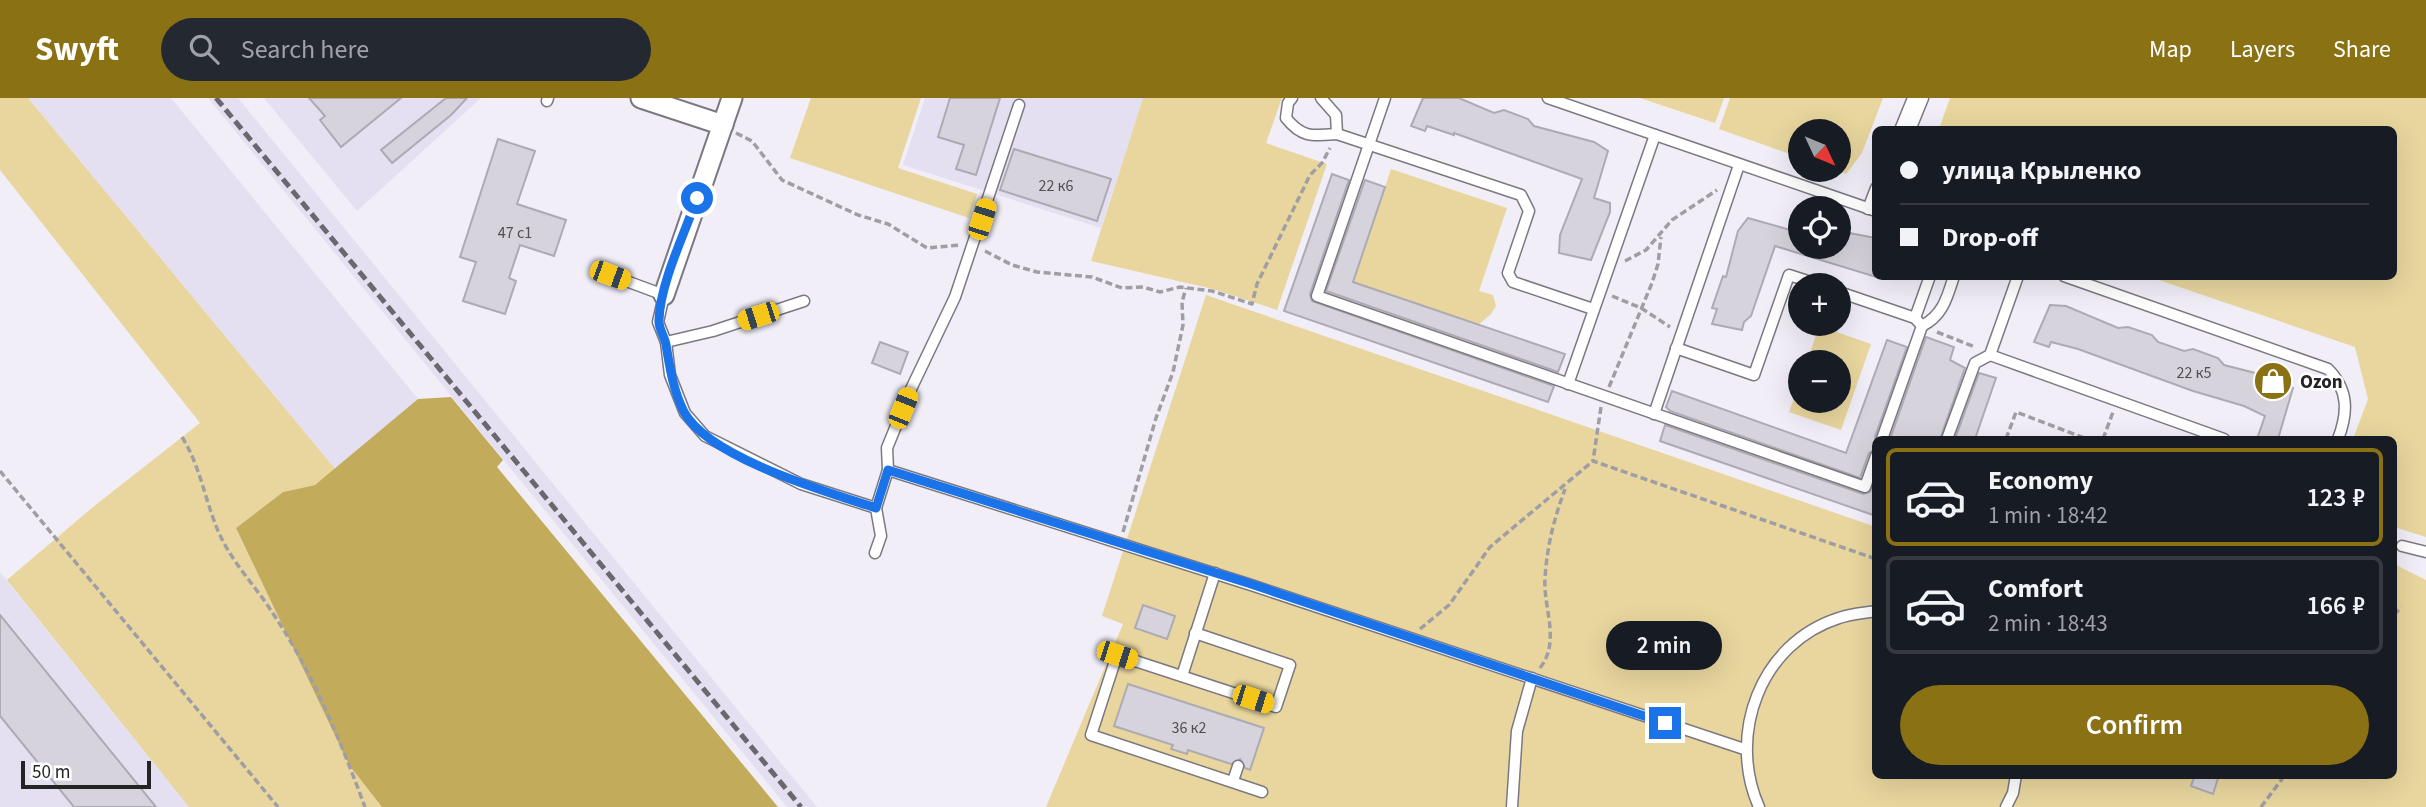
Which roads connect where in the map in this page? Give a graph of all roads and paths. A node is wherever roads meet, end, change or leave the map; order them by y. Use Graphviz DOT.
graph roads {
  1 [pos="640,98"];
  2 [pos="732,98"];
  3 [pos="1292,98"];
  4 [pos="1321,98"];
  5 [pos="1385,98"];
  6 [pos="1548,98"];
  7 [pos="1913,98"];
  8 [pos="1923,98"];
  9 [pos="1019,105"];
  10 [pos="723,125"];
  11 [pos="1902,126"];
  12 [pos="1912,126"];
  13 [pos="1337,134"];
  14 [pos="1655,135"];
  15 [pos="1370,144"];
  16 [pos="1739,166"];
  17 [pos="1732,185"];
  18 [pos="1872,210"];
  19 [pos="1661,236"];
  20 [pos="974,246"];
  21 [pos="1610,261"];
  22 [pos="610,275"];
  23 [pos="1788,278"];
  24 [pos="1929,280"];
  25 [pos="1953,280"];
  26 [pos="2017,280"];
  27 [pos="2075,280"];
  28 [pos="1186,288"];
  29 [pos="1600,291"];
  30 [pos="664,295"];
  31 [pos="1851,296"];
  32 [pos="804,301"];
  33 [pos="1641,308"];
  34 [pos="1593,309"];
  35 [pos="1919,322"];
  36 [pos="1681,334"];
  37 [pos="666,342"];
  38 [pos="1675,348"];
  39 [pos="1990,355"];
  40 [pos="1568,384"];
  41 [pos="1605,397"];
  42 [pos="2117,401"];
  43 [pos="1654,414"];
  44 [pos="1883,436"];
  45 [pos="1948,436"];
  46 [pos="2007,436"];
  47 [pos="2079,436"];
  48 [pos="2104,436"];
  49 [pos="2216,436"];
  50 [pos="2339,436"];
  51 [pos="183,437"];
  52 [pos="1593,461"];
  53 [pos="1872,467"];
  54 [pos="888,470"];
  55 [pos="0,471"];
  56 [pos="1566,487"];
  57 [pos="876,508"];
  58 [pos="1119,543"];
  59 [pos="2402,546"];
  60 [pos="2426,552"];
  61 [pos="875,553"];
  62 [pos="1872,558"];
  63 [pos="1214,573"];
  64 [pos="2401,607"];
  65 [pos="1872,612"];
  66 [pos="2397,612"];
  67 [pos="1195,633"];
  68 [pos="1410,638"];
  69 [pos="1182,676"];
  70 [pos="1532,678"];
  71 [pos="1744,749"];
  72 [pos="1238,766"];
  73 [pos="2015,779"];
  74 [pos="2282,779"];
  75 [pos="1233,781"];
  76 [pos="1262,792"];
  77 [pos="278,807"];
  78 [pos="365,807"];
  79 [pos="1512,807"];
  80 [pos="1759,807"];
  81 [pos="2006,807"];
  82 [pos="2261,807"];
  1 -- 10 [label="street"];
  2 -- 10 [label="street"];
  3 -- 13 [label="lane"];
  4 -- 13 [label="lane"];
  5 -- 15 [label="lane"];
  6 -- 14 [label="lane"];
  7 -- 11 [label="lane"];
  8 -- 12 [label="lane"];
  9 -- 20 [label="lane"];
  10 -- 20 [label="path"];
  10 -- 30 [label="street"];
  13 -- 15 [label="lane"];
  13 -- 28 [label="path"];
  14 -- 16 [label="lane"];
  14 -- 21 [label="lane"];
  15 -- 34 [label="lane"];
  15 -- 40 [label="lane"];
  16 -- 17 [label="lane"];
  16 -- 18 [label="lane"];
  17 -- 19 [label="path"];
  17 -- 36 [label="lane"];
  19 -- 21 [label="path"];
  19 -- 33 [label="path"];
  20 -- 28 [label="path"];
  20 -- 54 [label="lane"];
  21 -- 29 [label="lane"];
  22 -- 30 [label="lane"];
  23 -- 38 [label="lane"];
  24 -- 35 [label="lane"];
  25 -- 35 [label="lane"];
  26 -- 39 [label="lane"];
  27 -- 50 [label="lane"];
  28 -- 58 [label="path"];
  29 -- 33 [label="path"];
  29 -- 34 [label="lane"];
  30 -- 37 [label="lane"];
  31 -- 35 [label="lane"];
  32 -- 37 [label="lane"];
  33 -- 36 [label="path"];
  33 -- 41 [label="path"];
  34 -- 40 [label="lane"];
  35 -- 39 [label="path"];
  35 -- 44 [label="lane"];
  36 -- 38 [label="lane"];
  37 -- 57 [label="lane"];
  38 -- 43 [label="lane"];
  39 -- 42 [label="lane"];
  39 -- 45 [label="lane"];
  40 -- 41 [label="lane"];
  41 -- 43 [label="lane"];
  41 -- 52 [label="path"];
  42 -- 48 [label="path"];
  42 -- 49 [label="lane"];
  43 -- 53 [label="lane"];
  46 -- 47 [label="path"];
  51 -- 78 [label="path"];
  52 -- 56 [label="path"];
  52 -- 62 [label="path"];
  54 -- 57 [label="lane"];
  54 -- 58 [label="lane"];
  55 -- 77 [label="path"];
  56 -- 68 [label="path"];
  56 -- 70 [label="path"];
  57 -- 61 [label="lane"];
  58 -- 63 [label="lane"];
  59 -- 60 [label="lane"];
  63 -- 67 [label="lane"];
  63 -- 68 [label="lane"];
  64 -- 66 [label="path"];
  65 -- 71 [label="lane"];
  67 -- 69 [label="lane"];
  67 -- 69 [label="lane"];
  68 -- 70 [label="lane"];
  69 -- 75 [label="lane"];
  70 -- 71 [label="lane"];
  70 -- 79 [label="lane"];
  71 -- 80 [label="lane"];
  72 -- 75 [label="lane"];
  73 -- 81 [label="lane"];
  74 -- 82 [label="path"];
  75 -- 76 [label="lane"];
}
